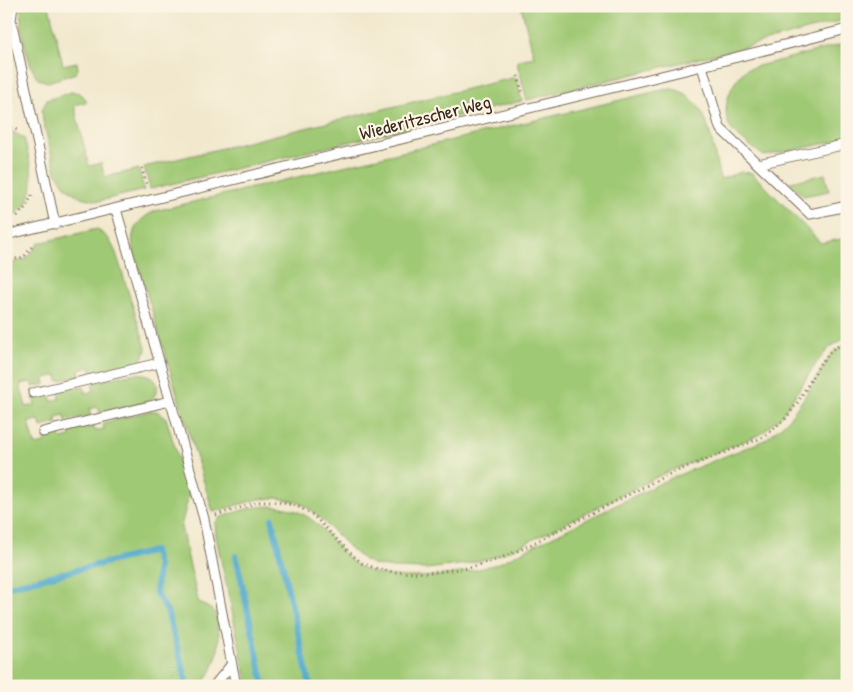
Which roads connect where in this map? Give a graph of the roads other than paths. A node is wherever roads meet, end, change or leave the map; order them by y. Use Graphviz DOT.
graph roads {
  1 [pos="13,6"];
  2 [pos="8,21"];
  3 [pos="847,29"];
  4 [pos="702,66"];
  5 [pos="847,144"];
  6 [pos="758,164"];
  7 [pos="847,206"];
  8 [pos="116,209"];
  9 [pos="55,224"];
  10 [pos="8,235"];
  11 [pos="159,363"];
  12 [pos="33,393"];
  13 [pos="170,401"];
  14 [pos="43,432"];
  15 [pos="231,665"];
  16 [pos="214,686"];
  17 [pos="236,686"];
  1 -- 2 [label="lane"];
  2 -- 9 [label="lane"];
  3 -- 4 [label="lane, Wiederitzscher Weg"];
  4 -- 6 [label="lane"];
  4 -- 8 [label="lane, Wiederitzscher Weg"];
  5 -- 6 [label="lane"];
  6 -- 7 [label="lane"];
  8 -- 9 [label="lane, Wiederitzscher Weg"];
  8 -- 11 [label="lane"];
  9 -- 10 [label="lane, Wiederitzscher Weg"];
  11 -- 12 [label="lane"];
  11 -- 13 [label="lane"];
  13 -- 14 [label="lane"];
  13 -- 15 [label="lane"];
  15 -- 16 [label="lane"];
  15 -- 17 [label="lane"];
}
